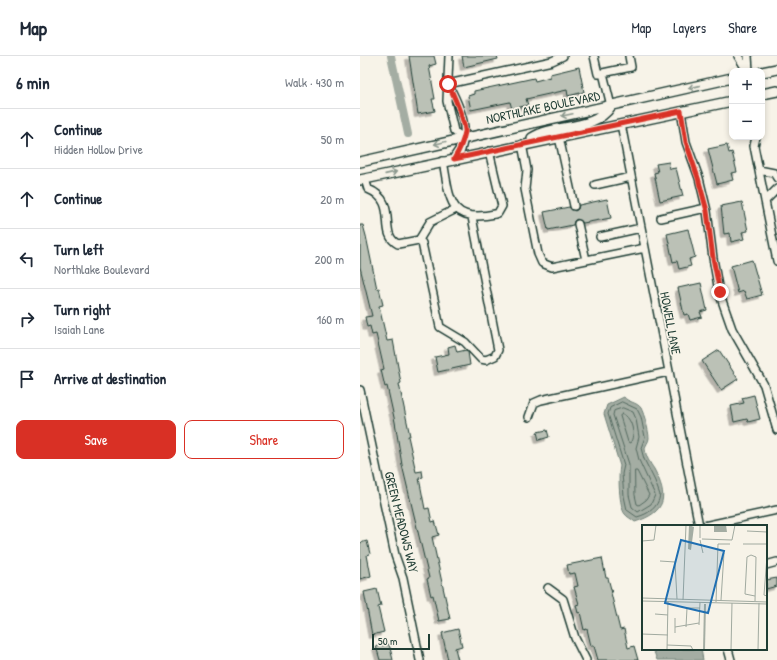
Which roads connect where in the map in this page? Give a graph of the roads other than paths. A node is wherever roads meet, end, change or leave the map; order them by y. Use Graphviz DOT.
graph roads {
  1 [pos="449,56"];
  2 [pos="563,56"];
  3 [pos="594,56"];
  4 [pos="629,56"];
  5 [pos="738,56"];
  6 [pos="748,56"];
  7 [pos="746,68"];
  8 [pos="748,68"];
  9 [pos="777,68"];
  10 [pos="765,71"];
  11 [pos="603,73"];
  12 [pos="729,79"];
  13 [pos="448,84"];
  14 [pos="777,91"];
  15 [pos="765,93"];
  16 [pos="729,102"];
  17 [pos="611,106"];
  18 [pos="681,111"];
  19 [pos="621,124"];
  20 [pos="559,137"];
  21 [pos="463,138"];
  22 [pos="755,140"];
  23 [pos="523,144"];
  24 [pos="489,151"];
  25 [pos="454,159"];
  26 [pos="443,161"];
  27 [pos="360,162"];
  28 [pos="758,170"];
  29 [pos="631,177"];
  30 [pos="777,178"];
  31 [pos="363,179"];
  32 [pos="595,185"];
  33 [pos="777,189"];
  34 [pos="764,201"];
  35 [pos="574,206"];
  36 [pos="706,208"];
  37 [pos="456,209"];
  38 [pos="472,217"];
  39 [pos="661,218"];
  40 [pos="578,224"];
  41 [pos="641,228"];
  42 [pos="774,235"];
  43 [pos="600,237"];
  44 [pos="420,240"];
  45 [pos="645,248"];
  46 [pos="586,260"];
  47 [pos="777,261"];
  48 [pos="668,372"];
  49 [pos="360,390"];
  50 [pos="529,417"];
  51 [pos="777,430"];
  52 [pos="777,510"];
  53 [pos="699,525"];
  54 [pos="709,525"];
  55 [pos="777,562"];
  56 [pos="767,565"];
  57 [pos="548,588"];
  58 [pos="728,650"];
  59 [pos="420,660"];
  60 [pos="586,660"];
  61 [pos="731,660"];
  1 -- 13 [label="street"];
  2 -- 13 [label="street"];
  3 -- 11 [label="street"];
  4 -- 11 [label="street"];
  5 -- 7 [label="street"];
  6 -- 8 [label="street"];
  9 -- 10 [label="main road"];
  11 -- 17 [label="street"];
  12 -- 17 [label="main road, NORTHLAKE BOULEVARD, one-way"];
  13 -- 21 [label="street"];
  13 -- 21 [label="street"];
  14 -- 15 [label="main road"];
  16 -- 18 [label="main road"];
  17 -- 21 [label="main road, NORTHLAKE BOULEVARD, one-way"];
  17 -- 23 [label="main road"];
  18 -- 19 [label="main road"];
  18 -- 36 [label="street"];
  19 -- 20 [label="main road"];
  19 -- 29 [label="street, HOWELL LANE"];
  20 -- 23 [label="main road"];
  20 -- 35 [label="street"];
  21 -- 25 [label="main road"];
  21 -- 27 [label="main road, NORTHLAKE BOULEVARD, one-way"];
  22 -- 28 [label="street"];
  23 -- 24 [label="main road"];
  23 -- 46 [label="street"];
  24 -- 25 [label="main road"];
  24 -- 38 [label="street"];
  25 -- 26 [label="main road"];
  31 -- 26 [label="main road, one-way"];
  26 -- 37 [label="street"];
  28 -- 30 [label="street"];
  28 -- 34 [label="street"];
  29 -- 32 [label="street"];
  29 -- 41 [label="street, HOWELL LANE"];
  31 -- 44 [label="street"];
  33 -- 34 [label="street"];
  34 -- 42 [label="street"];
  36 -- 39 [label="street"];
  36 -- 51 [label="street"];
  37 -- 38 [label="street"];
  37 -- 44 [label="street"];
  38 -- 44 [label="street"];
  40 -- 46 [label="street"];
  41 -- 43 [label="street"];
  41 -- 45 [label="street, HOWELL LANE"];
  42 -- 47 [label="street"];
  45 -- 46 [label="street"];
  45 -- 48 [label="street, HOWELL LANE"];
  48 -- 50 [label="street"];
  48 -- 53 [label="street, HOWELL LANE"];
  49 -- 59 [label="street, GREEN MEADOWS WAY"];
  52 -- 54 [label="street"];
  55 -- 56 [label="street"];
  57 -- 60 [label="street"];
  58 -- 61 [label="street"];
}
